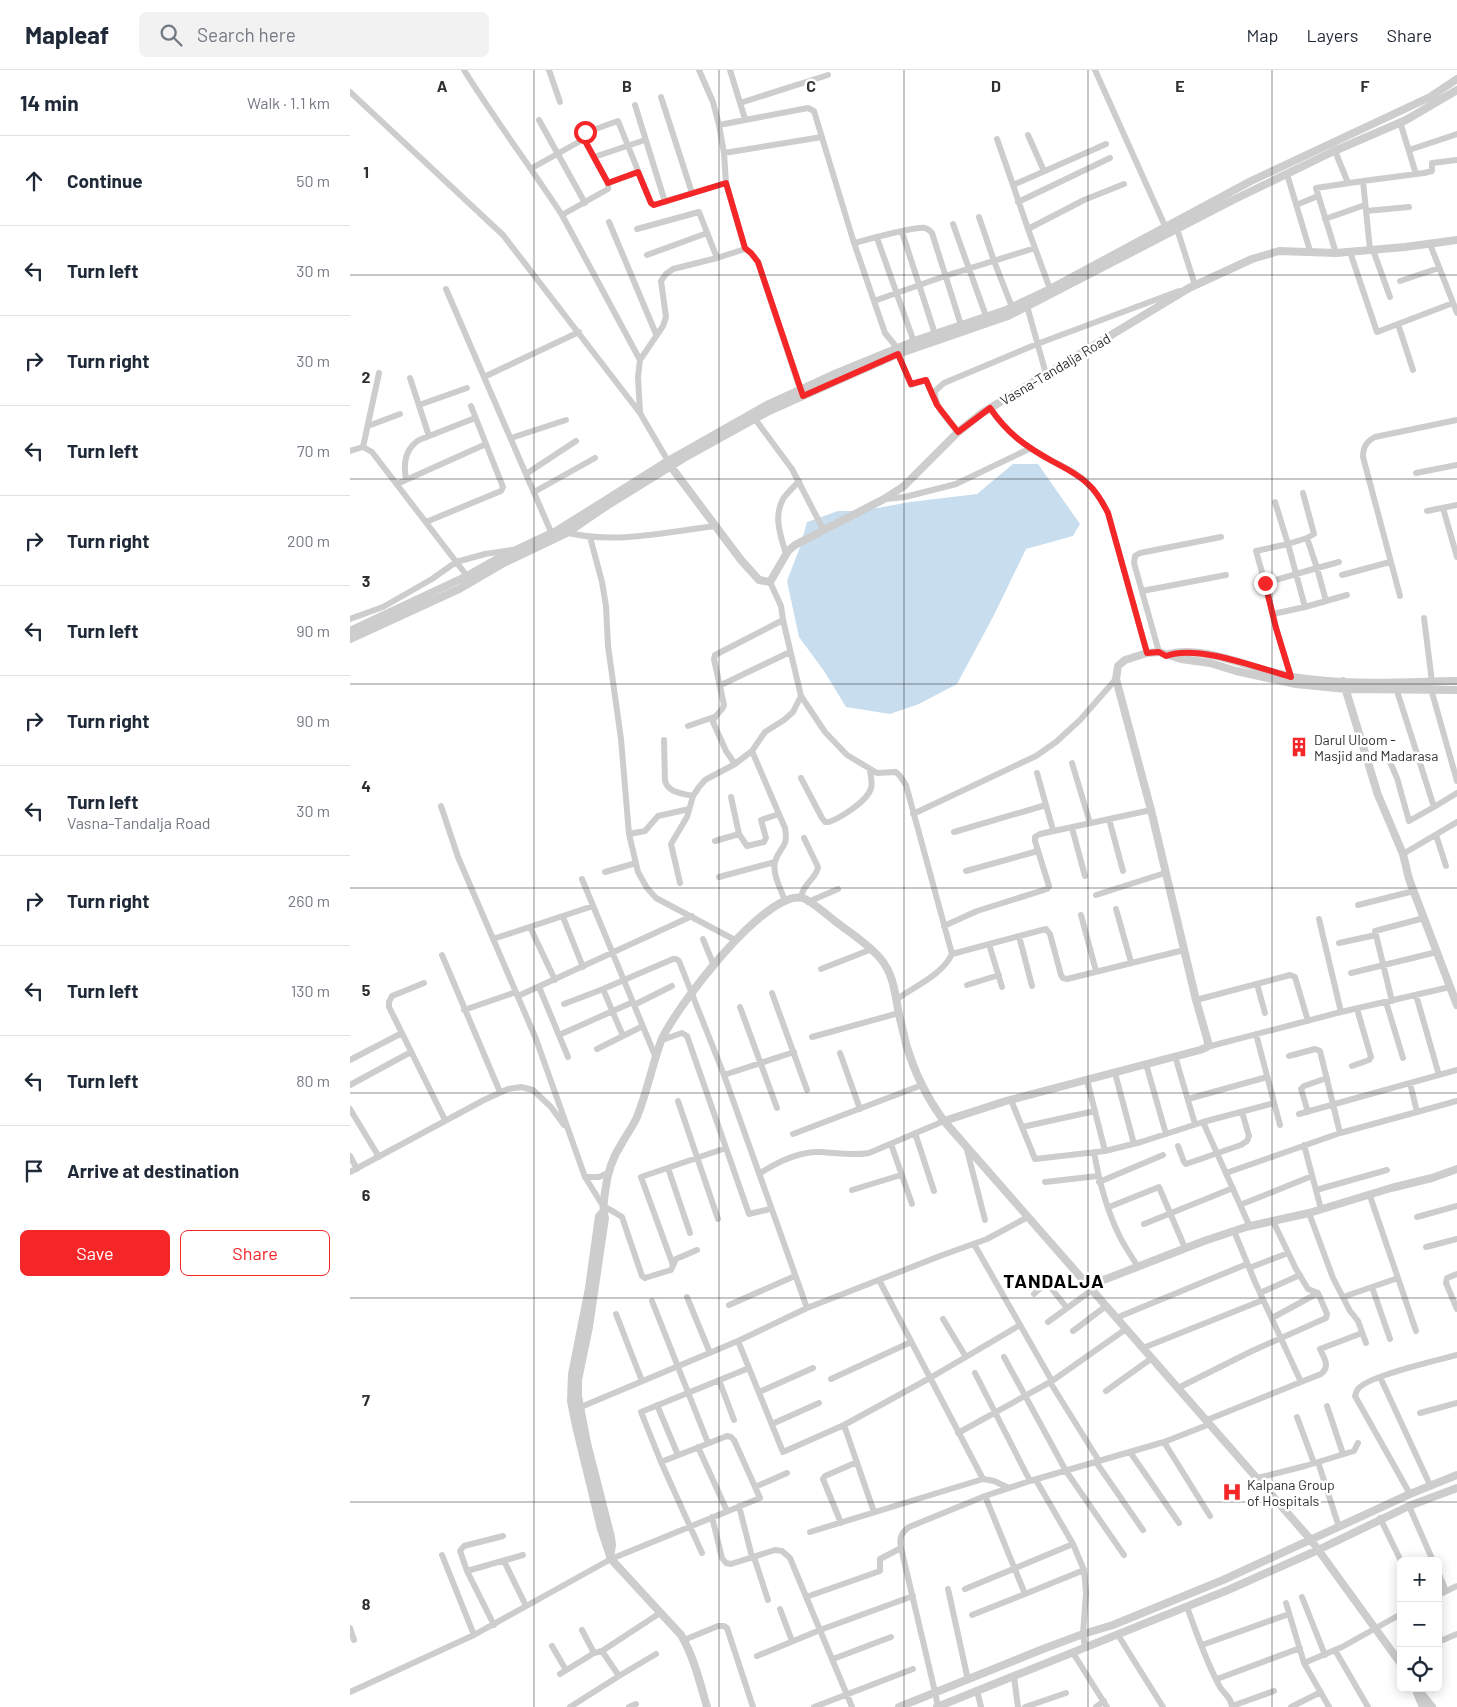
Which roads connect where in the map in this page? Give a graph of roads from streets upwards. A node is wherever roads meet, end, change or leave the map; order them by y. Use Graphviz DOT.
graph roads {
  1 [pos="464,70"];
  2 [pos="549,70"];
  3 [pos="699,70"];
  4 [pos="1095,70"];
  5 [pos="733,71"];
  6 [pos="828,75"];
  7 [pos="1457,79"];
  8 [pos="1457,90"];
  9 [pos="350,92"];
  10 [pos="661,98"];
  11 [pos="560,102"];
  12 [pos="740,103"];
  13 [pos="634,105"];
  14 [pos="745,119"];
  15 [pos="539,120"];
  16 [pos="1400,122"];
  17 [pos="719,125"];
  18 [pos="1028,134"];
  19 [pos="1457,134"];
  20 [pos="822,137"];
  21 [pos="584,139"];
  22 [pos="997,139"];
  23 [pos="645,140"];
  24 [pos="1106,144"];
  25 [pos="628,145"];
  26 [pos="1409,150"];
  27 [pos="1335,151"];
  28 [pos="558,153"];
  29 [pos="724,153"];
  30 [pos="594,157"];
  31 [pos="1110,158"];
  32 [pos="1457,160"];
  33 [pos="532,168"];
  34 [pos="1044,171"];
  35 [pos="638,172"];
  36 [pos="1287,174"];
  37 [pos="1416,174"];
  38 [pos="1363,181"];
  39 [pos="608,183"];
  40 [pos="726,183"];
  41 [pos="1348,183"];
  42 [pos="1124,184"];
  43 [pos="1013,185"];
  44 [pos="692,193"];
  45 [pos="1318,196"];
  46 [pos="585,202"];
  47 [pos="665,202"];
  48 [pos="1018,202"];
  49 [pos="1296,204"];
  50 [pos="1409,207"];
  51 [pos="1365,208"];
  52 [pos="562,215"];
  53 [pos="979,217"];
  54 [pos="1325,219"];
  55 [pos="609,222"];
  56 [pos="953,224"];
  57 [pos="1165,226"];
  58 [pos="1028,228"];
  59 [pos="1177,229"];
  60 [pos="637,230"];
  61 [pos="902,232"];
  62 [pos="707,233"];
  63 [pos="877,238"];
  64 [pos="1457,240"];
  65 [pos="854,243"];
  66 [pos="1430,244"];
  67 [pos="745,248"];
  68 [pos="1035,248"];
  69 [pos="1372,250"];
  70 [pos="1310,251"];
  71 [pos="1350,252"];
  72 [pos="1336,253"];
  73 [pos="647,255"];
  74 [pos="717,258"];
  75 [pos="994,261"];
  76 [pos="1439,268"];
  77 [pos="969,269"];
  78 [pos="945,276"];
  79 [pos="1400,281"];
  80 [pos="920,285"];
  81 [pos="1192,286"];
  82 [pos="446,289"];
  83 [pos="1050,289"];
  84 [pos="896,293"];
  85 [pos="1390,297"];
  86 [pos="874,301"];
  87 [pos="1031,302"];
  88 [pos="1453,303"];
  89 [pos="1012,307"];
  90 [pos="1457,313"];
  91 [pos="986,316"];
  92 [pos="1398,324"];
  93 [pos="961,325"];
  94 [pos="579,332"];
  95 [pos="656,334"];
  96 [pos="935,334"];
  97 [pos="914,342"];
  98 [pos="1037,344"];
  99 [pos="898,351"];
  100 [pos="640,360"];
  101 [pos="1413,370"];
  102 [pos="379,373"];
  103 [pos="1046,374"];
  104 [pos="484,377"];
  105 [pos="410,378"];
  106 [pos="467,388"];
  107 [pos="802,393"];
  108 [pos="934,399"];
  109 [pos="419,405"];
  110 [pos="471,406"];
  111 [pos="990,408"];
  112 [pos="640,413"];
  113 [pos="400,414"];
  114 [pos="475,418"];
  115 [pos="755,419"];
  116 [pos="566,420"];
  117 [pos="1457,420"];
  118 [pos="368,426"];
  119 [pos="958,432"];
  120 [pos="429,436"];
  121 [pos="511,438"];
  122 [pos="576,440"];
  123 [pos="486,444"];
  124 [pos="363,447"];
  125 [pos="1031,448"];
  126 [pos="350,451"];
  127 [pos="595,458"];
  128 [pos="669,464"];
  129 [pos="1457,466"];
  130 [pos="1416,473"];
  131 [pos="526,474"];
  132 [pos="406,479"];
  133 [pos="799,481"];
  134 [pos="397,484"];
  135 [pos="534,492"];
  136 [pos="1304,493"];
  137 [pos="884,499"];
  138 [pos="1275,502"];
  139 [pos="1457,505"];
  140 [pos="1443,508"];
  141 [pos="1427,511"];
  142 [pos="426,522"];
  143 [pos="715,526"];
  144 [pos="823,529"];
  145 [pos="555,531"];
  146 [pos="567,533"];
  147 [pos="590,537"];
  148 [pos="1221,537"];
  149 [pos="1307,538"];
  150 [pos="1288,544"];
  151 [pos="516,550"];
  152 [pos="786,554"];
  153 [pos="1457,557"];
  154 [pos="456,562"];
  155 [pos="1339,562"];
  156 [pos="1390,562"];
  157 [pos="1317,568"];
  158 [pos="1296,574"];
  159 [pos="1226,575"];
  160 [pos="1342,575"];
  161 [pos="467,576"];
  162 [pos="770,582"];
  163 [pos="1265,583"];
  164 [pos="1142,591"];
  165 [pos="1347,595"];
  166 [pos="1400,596"];
  167 [pos="1326,601"];
  168 [pos="1305,607"];
  169 [pos="1272,614"];
  170 [pos="350,618"];
  171 [pos="1424,618"];
  172 [pos="783,620"];
  173 [pos="350,631"];
  174 [pos="350,639"];
  175 [pos="790,652"];
  176 [pos="1147,653"];
  177 [pos="1162,654"];
  178 [pos="1291,677"];
  179 [pos="1116,679"];
  180 [pos="1457,681"];
  181 [pos="721,685"];
  182 [pos="1345,685"];
  183 [pos="1431,685"];
  184 [pos="1397,690"];
  185 [pos="1457,690"];
  186 [pos="801,696"];
  187 [pos="714,717"];
  188 [pos="688,726"];
  189 [pos="664,740"];
  190 [pos="752,751"];
  191 [pos="1072,762"];
  192 [pos="1390,762"];
  193 [pos="735,764"];
  194 [pos="870,769"];
  195 [pos="1037,773"];
  196 [pos="800,778"];
  197 [pos="1457,781"];
  198 [pos="1457,793"];
  199 [pos="693,796"];
  200 [pos="731,796"];
  201 [pos="441,806"];
  202 [pos="1046,806"];
  203 [pos="1434,808"];
  204 [pos="689,809"];
  205 [pos="1151,810"];
  206 [pos="779,814"];
  207 [pos="913,814"];
  208 [pos="1109,819"];
  209 [pos="1457,822"];
  210 [pos="1090,823"];
  211 [pos="1072,828"];
  212 [pos="1053,830"];
  213 [pos="954,832"];
  214 [pos="629,834"];
  215 [pos="739,834"];
  216 [pos="1436,835"];
  217 [pos="804,838"];
  218 [pos="715,841"];
  219 [pos="1038,851"];
  220 [pos="1403,854"];
  221 [pos="775,862"];
  222 [pos="636,863"];
  223 [pos="1446,866"];
  224 [pos="966,871"];
  225 [pos="1123,871"];
  226 [pos="605,872"];
  227 [pos="1165,873"];
  228 [pos="1085,876"];
  229 [pos="719,877"];
  230 [pos="582,878"];
  231 [pos="680,883"];
  232 [pos="838,889"];
  233 [pos="1414,891"];
  234 [pos="1096,895"];
  235 [pos="805,900"];
  236 [pos="785,901"];
  237 [pos="1358,905"];
  238 [pos="593,906"];
  239 [pos="1116,908"];
  240 [pos="1082,914"];
  241 [pos="692,916"];
  242 [pos="562,917"];
  243 [pos="1424,918"];
  244 [pos="1318,919"];
  245 [pos="944,926"];
  246 [pos="530,928"];
  247 [pos="1376,935"];
  248 [pos="1019,936"];
  249 [pos="493,939"];
  250 [pos="703,939"];
  251 [pos="735,940"];
  252 [pos="1339,943"];
  253 [pos="989,944"];
  254 [pos="872,949"];
  255 [pos="1184,950"];
  256 [pos="1437,952"];
  257 [pos="613,953"];
  258 [pos="952,954"];
  259 [pos="442,955"];
  260 [pos="1131,962"];
  261 [pos="714,966"];
  262 [pos="1384,966"];
  263 [pos="583,967"];
  264 [pos="821,969"];
  265 [pos="1096,971"];
  266 [pos="1350,973"];
  267 [pos="999,975"];
  268 [pos="554,980"];
  269 [pos="624,980"];
  270 [pos="424,983"];
  271 [pos="1257,984"];
  272 [pos="967,985"];
  273 [pos="672,986"];
  274 [pos="1002,986"];
  275 [pos="1032,986"];
  276 [pos="539,987"];
  277 [pos="1450,987"];
  278 [pos="603,990"];
  279 [pos="772,993"];
  280 [pos="517,994"];
  281 [pos="692,994"];
  282 [pos="1416,995"];
  283 [pos="896,999"];
  284 [pos="1196,1000"];
  285 [pos="1389,1001"];
  286 [pos="634,1003"];
  287 [pos="564,1004"];
  288 [pos="1457,1005"];
  289 [pos="740,1007"];
  290 [pos="1357,1009"];
  291 [pos="464,1010"];
  292 [pos="612,1012"];
  293 [pos="1341,1012"];
  294 [pos="898,1013"];
  295 [pos="1265,1013"];
  296 [pos="1308,1021"];
  297 [pos="643,1026"];
  298 [pos="402,1034"];
  299 [pos="1256,1034"];
  300 [pos="559,1035"];
  301 [pos="622,1036"];
  302 [pos="812,1037"];
  303 [pos="662,1040"];
  304 [pos="1207,1047"];
  305 [pos="597,1049"];
  306 [pos="411,1052"];
  307 [pos="794,1052"];
  308 [pos="840,1053"];
  309 [pos="1176,1056"];
  310 [pos="1288,1056"];
  311 [pos="568,1057"];
  312 [pos="656,1058"];
  313 [pos="1403,1058"];
  314 [pos="350,1060"];
  315 [pos="760,1063"];
  316 [pos="1146,1064"];
  317 [pos="1352,1066"];
  318 [pos="1457,1070"];
  319 [pos="1116,1073"];
  320 [pos="1439,1075"];
  321 [pos="724,1076"];
  322 [pos="1267,1077"];
  323 [pos="1327,1078"];
  324 [pos="1087,1080"];
  325 [pos="1410,1083"];
  326 [pos="350,1084"];
  327 [pos="922,1085"];
  328 [pos="807,1090"];
  329 [pos="500,1092"];
  330 [pos="1188,1099"];
  331 [pos="1012,1100"];
  332 [pos="678,1101"];
  333 [pos="1457,1101"];
  334 [pos="1274,1103"];
  335 [pos="1333,1105"];
  336 [pos="777,1108"];
  337 [pos="350,1109"];
  338 [pos="860,1109"];
  339 [pos="1095,1111"];
  340 [pos="1242,1112"];
  341 [pos="1308,1112"];
  342 [pos="1417,1112"];
  343 [pos="1299,1114"];
  344 [pos="445,1120"];
  345 [pos="944,1121"];
  346 [pos="1203,1122"];
  347 [pos="1196,1124"];
  348 [pos="1280,1125"];
  349 [pos="1022,1127"];
  350 [pos="568,1132"];
  351 [pos="1340,1133"];
  352 [pos="793,1134"];
  353 [pos="915,1134"];
  354 [pos="1166,1134"];
  355 [pos="891,1144"];
  356 [pos="1134,1144"];
  357 [pos="966,1145"];
  358 [pos="1304,1145"];
  359 [pos="1178,1146"];
  360 [pos="726,1148"];
  361 [pos="1105,1151"];
  362 [pos="1094,1152"];
  363 [pos="1218,1154"];
  364 [pos="1163,1155"];
  365 [pos="350,1156"];
  366 [pos="378,1157"];
  367 [pos="697,1158"];
  368 [pos="668,1168"];
  369 [pos="357,1169"];
  370 [pos="1457,1169"];
  371 [pos="1387,1170"];
  372 [pos="350,1172"];
  373 [pos="608,1173"];
  374 [pos="1226,1173"];
  375 [pos="759,1174"];
  376 [pos="902,1174"];
  377 [pos="1312,1176"];
  378 [pos="585,1177"];
  379 [pos="1098,1179"];
  380 [pos="1045,1182"];
  381 [pos="1233,1188"];
  382 [pos="852,1190"];
  383 [pos="1316,1190"];
  384 [pos="934,1191"];
  385 [pos="1370,1196"];
  386 [pos="912,1204"];
  387 [pos="1240,1205"];
  388 [pos="1457,1206"];
  389 [pos="1108,1207"];
  390 [pos="603,1209"];
  391 [pos="770,1209"];
  392 [pos="1321,1209"];
  393 [pos="1309,1213"];
  394 [pos="1170,1214"];
  395 [pos="1028,1217"];
  396 [pos="1417,1217"];
  397 [pos="718,1219"];
  398 [pos="985,1220"];
  399 [pos="1273,1222"];
  400 [pos="1144,1224"];
  401 [pos="1250,1227"];
  402 [pos="1234,1231"];
  403 [pos="690,1233"];
  404 [pos="1457,1239"];
  405 [pos="974,1244"];
  406 [pos="1426,1247"];
  407 [pos="1185,1248"];
  408 [pos="697,1250"];
  409 [pos="1288,1253"];
  410 [pos="673,1265"];
  411 [pos="1248,1266"];
  412 [pos="1138,1267"];
  413 [pos="1457,1274"];
  414 [pos="1300,1275"];
  415 [pos="795,1276"];
  416 [pos="1398,1278"];
  417 [pos="879,1280"];
  418 [pos="1372,1287"];
  419 [pos="1090,1288"];
  420 [pos="1260,1293"];
  421 [pos="1318,1293"];
  422 [pos="1034,1294"];
  423 [pos="687,1297"];
  424 [pos="1343,1298"];
  425 [pos="1263,1300"];
  426 [pos="652,1301"];
  427 [pos="729,1305"];
  428 [pos="1106,1306"];
  429 [pos="807,1308"];
  430 [pos="1067,1308"];
  431 [pos="1457,1309"];
  432 [pos="616,1314"];
  433 [pos="1116,1318"];
  434 [pos="1272,1318"];
  435 [pos="944,1319"];
  436 [pos="1048,1322"];
  437 [pos="1020,1325"];
  438 [pos="1126,1330"];
  439 [pos="1073,1331"];
  440 [pos="1416,1331"];
  441 [pos="1362,1333"];
  442 [pos="1281,1338"];
  443 [pos="1390,1339"];
  444 [pos="738,1341"];
  445 [pos="911,1342"];
  446 [pos="1366,1343"];
  447 [pos="1143,1348"];
  448 [pos="710,1352"];
  449 [pos="1457,1355"];
  450 [pos="966,1357"];
  451 [pos="1004,1357"];
  452 [pos="1152,1358"];
  453 [pos="678,1366"];
  454 [pos="749,1368"];
  455 [pos="813,1368"];
  456 [pos="975,1374"];
  457 [pos="1380,1377"];
  458 [pos="930,1378"];
  459 [pos="831,1379"];
  460 [pos="719,1380"];
  461 [pos="642,1381"];
  462 [pos="1051,1382"];
  463 [pos="1300,1382"];
  464 [pos="1178,1388"];
  465 [pos="759,1392"];
  466 [pos="1106,1392"];
  467 [pos="688,1393"];
  468 [pos="1025,1396"];
  469 [pos="1457,1402"];
  470 [pos="819,1403"];
  471 [pos="658,1405"];
  472 [pos="1327,1406"];
  473 [pos="577,1409"];
  474 [pos="995,1413"];
  475 [pos="1420,1413"];
  476 [pos="1297,1417"];
  477 [pos="734,1420"];
  478 [pos="1208,1422"];
  479 [pos="772,1424"];
  480 [pos="844,1425"];
  481 [pos="958,1433"];
  482 [pos="1164,1442"];
  483 [pos="708,1443"];
  484 [pos="1358,1443"];
  485 [pos="698,1447"];
  486 [pos="1130,1452"];
  487 [pos="1343,1454"];
  488 [pos="678,1455"];
  489 [pos="661,1462"];
  490 [pos="857,1462"];
  491 [pos="1097,1462"];
  492 [pos="1316,1462"];
  493 [pos="1066,1471"];
  494 [pos="787,1473"];
  495 [pos="1457,1475"];
  496 [pos="1258,1478"];
  497 [pos="983,1479"];
  498 [pos="1033,1480"];
  499 [pos="1430,1485"];
  500 [pos="755,1487"];
  501 [pos="1009,1488"];
  502 [pos="1457,1488"];
  503 [pos="1410,1494"];
  504 [pos="985,1496"];
  505 [pos="739,1506"];
  506 [pos="1409,1506"];
  507 [pos="727,1511"];
  508 [pos="874,1512"];
  509 [pos="1210,1516"];
  510 [pos="712,1517"];
  511 [pos="1380,1518"];
  512 [pos="841,1523"];
  513 [pos="1179,1523"];
  514 [pos="690,1526"];
  515 [pos="1339,1527"];
  516 [pos="1144,1530"];
  517 [pos="810,1532"];
  518 [pos="503,1536"];
  519 [pos="1311,1540"];
  520 [pos="1073,1544"];
  521 [pos="901,1548"];
  522 [pos="1318,1550"];
  523 [pos="702,1553"];
  524 [pos="442,1555"];
  525 [pos="523,1555"];
  526 [pos="1124,1555"];
  527 [pos="753,1557"];
  528 [pos="1399,1557"];
  529 [pos="1431,1557"];
  530 [pos="610,1558"];
  531 [pos="504,1561"];
  532 [pos="1015,1568"];
  533 [pos="1084,1570"];
  534 [pos="467,1571"];
  535 [pos="1442,1582"];
  536 [pos="1457,1586"];
  537 [pos="948,1589"];
  538 [pos="965,1589"];
  539 [pos="1446,1591"];
  540 [pos="1442,1593"];
  541 [pos="1025,1594"];
  542 [pos="913,1596"];
  543 [pos="1302,1597"];
  544 [pos="807,1599"];
  545 [pos="768,1600"];
  546 [pos="1286,1603"];
  547 [pos="526,1606"];
  548 [pos="1187,1606"];
  549 [pos="780,1609"];
  550 [pos="660,1613"];
  551 [pos="1289,1614"];
  552 [pos="972,1615"];
  553 [pos="1397,1616"];
  554 [pos="494,1625"];
  555 [pos="350,1628"];
  556 [pos="1375,1628"];
  557 [pos="582,1630"];
  558 [pos="820,1630"];
  559 [pos="1083,1634"];
  560 [pos="1457,1634"];
  561 [pos="474,1635"];
  562 [pos="1118,1635"];
  563 [pos="891,1637"];
  564 [pos="354,1640"];
  565 [pos="684,1640"];
  566 [pos="1442,1640"];
  567 [pos="792,1641"];
  568 [pos="1202,1645"];
  569 [pos="552,1646"];
  570 [pos="1085,1648"];
  571 [pos="1300,1648"];
  572 [pos="1335,1650"];
  573 [pos="598,1652"];
  574 [pos="1073,1653"];
  575 [pos="656,1654"];
  576 [pos="1325,1654"];
  577 [pos="757,1656"];
  578 [pos="1397,1657"];
  579 [pos="833,1659"];
  580 [pos="1304,1663"];
  581 [pos="913,1669"];
  582 [pos="619,1676"];
  583 [pos="1014,1676"];
  584 [pos="1216,1679"];
  585 [pos="968,1680"];
  586 [pos="977,1691"];
  587 [pos="1274,1691"];
  588 [pos="350,1692"];
  589 [pos="935,1692"];
  590 [pos="1321,1692"];
  591 [pos="1417,1692"];
  592 [pos="1419,1692"];
  593 [pos="1066,1693"];
  594 [pos="848,1695"];
  595 [pos="636,1704"];
  596 [pos="1105,1704"];
  597 [pos="570,1707"];
  598 [pos="629,1707"];
  599 [pos="707,1707"];
  600 [pos="753,1707"];
  601 [pos="814,1707"];
  602 [pos="852,1707"];
  603 [pos="898,1707"];
  604 [pos="937,1707"];
  605 [pos="981,1707"];
  606 [pos="1018,1707"];
  607 [pos="1025,1707"];
  608 [pos="1096,1707"];
  609 [pos="1163,1707"];
  610 [pos="1232,1707"];
  611 [pos="1291,1707"];
  612 [pos="1329,1707"];
  613 [pos="1368,1707"];
  614 [pos="1423,1707"];
  615 [pos="1432,1707"];
  1 -- 33 [label="street"];
  2 -- 11 [label="street"];
  3 -- 17 [label="street"];
  4 -- 57 [label="street"];
  5 -- 12 [label="street"];
  6 -- 12 [label="street"];
  7 -- 57 [label="street"];
  8 -- 16 [label="street"];
  9 -- 94 [label="street"];
  10 -- 44 [label="street"];
  12 -- 14 [label="street"];
  13 -- 23 [label="street"];
  14 -- 17 [label="street"];
  14 -- 20 [label="street"];
  15 -- 28 [label="street"];
  16 -- 26 [label="street"];
  16 -- 27 [label="street"];
  17 -- 29 [label="street"];
  18 -- 34 [label="street"];
  19 -- 26 [label="street"];
  20 -- 29 [label="street"];
  20 -- 65 [label="street"];
  21 -- 25 [label="street"];
  21 -- 28 [label="street"];
  21 -- 30 [label="street"];
  22 -- 43 [label="street"];
  23 -- 25 [label="street"];
  23 -- 47 [label="street"];
  24 -- 34 [label="street"];
  25 -- 30 [label="street"];
  25 -- 35 [label="street"];
  26 -- 37 [label="street"];
  27 -- 36 [label="street"];
  27 -- 41 [label="street"];
  28 -- 33 [label="street"];
  28 -- 46 [label="street"];
  29 -- 40 [label="street"];
  30 -- 39 [label="street"];
  31 -- 48 [label="street"];
  32 -- 37 [label="street"];
  33 -- 52 [label="street"];
  34 -- 43 [label="street"];
  35 -- 39 [label="street"];
  35 -- 47 [label="street"];
  36 -- 49 [label="street"];
  36 -- 59 [label="street"];
  37 -- 38 [label="street"];
  38 -- 41 [label="street"];
  38 -- 51 [label="street"];
  39 -- 46 [label="street"];
  40 -- 44 [label="street"];
  40 -- 67 [label="street"];
  41 -- 45 [label="street"];
  42 -- 58 [label="street"];
  43 -- 48 [label="street"];
  44 -- 47 [label="street"];
  45 -- 49 [label="street"];
  45 -- 54 [label="street"];
  46 -- 52 [label="street"];
  48 -- 58 [label="street"];
  49 -- 70 [label="street"];
  50 -- 51 [label="street"];
  51 -- 54 [label="street"];
  51 -- 69 [label="street"];
  52 -- 100 [label="street"];
  53 -- 75 [label="street"];
  54 -- 72 [label="street"];
  55 -- 95 [label="street"];
  56 -- 77 [label="street"];
  57 -- 83 [label="street"];
  58 -- 68 [label="street"];
  59 -- 81 [label="street"];
  59 -- 87 [label="street"];
  60 -- 62 [label="street"];
  61 -- 63 [label="street"];
  61 -- 78 [label="street"];
  61 -- 80 [label="street"];
  62 -- 73 [label="street"];
  62 -- 74 [label="street"];
  63 -- 65 [label="street"];
  63 -- 84 [label="street"];
  64 -- 66 [label="street, Vasna-Tandalja Road"];
  65 -- 86 [label="street"];
  66 -- 69 [label="street, Vasna-Tandalja Road"];
  66 -- 76 [label="street"];
  67 -- 74 [label="street"];
  67 -- 107 [label="street"];
  68 -- 75 [label="street"];
  68 -- 83 [label="street"];
  69 -- 71 [label="street, Vasna-Tandalja Road"];
  69 -- 85 [label="street"];
  70 -- 72 [label="street, Vasna-Tandalja Road"];
  70 -- 81 [label="street, Vasna-Tandalja Road"];
  71 -- 72 [label="street, Vasna-Tandalja Road"];
  71 -- 92 [label="street"];
  74 -- 95 [label="street"];
  75 -- 77 [label="street"];
  75 -- 89 [label="street"];
  76 -- 79 [label="street"];
  76 -- 88 [label="street"];
  77 -- 78 [label="street"];
  77 -- 91 [label="street"];
  78 -- 80 [label="street"];
  78 -- 93 [label="street"];
  80 -- 84 [label="street"];
  80 -- 96 [label="street"];
  81 -- 98 [label="street"];
  81 -- 103 [label="street, Vasna-Tandalja Road"];
  82 -- 104 [label="street"];
  83 -- 87 [label="street"];
  84 -- 86 [label="street"];
  84 -- 97 [label="street"];
  86 -- 99 [label="street"];
  87 -- 89 [label="street"];
  87 -- 98 [label="street"];
  87 -- 99 [label="street"];
  88 -- 90 [label="street"];
  88 -- 92 [label="street"];
  89 -- 91 [label="street"];
  91 -- 93 [label="street"];
  92 -- 101 [label="street"];
  93 -- 96 [label="street"];
  94 -- 104 [label="street"];
  94 -- 112 [label="street"];
  95 -- 100 [label="street"];
  96 -- 97 [label="street"];
  97 -- 99 [label="street"];
  98 -- 103 [label="street"];
  98 -- 108 [label="street"];
  99 -- 107 [label="street"];
  99 -- 108 [label="street"];
  100 -- 112 [label="street"];
  102 -- 118 [label="street"];
  103 -- 111 [label="street, Vasna-Tandalja Road"];
  104 -- 121 [label="street"];
  105 -- 109 [label="street"];
  106 -- 109 [label="street"];
  107 -- 115 [label="street"];
  107 -- 128 [label="street"];
  108 -- 119 [label="street"];
  109 -- 120 [label="street"];
  110 -- 114 [label="street"];
  111 -- 119 [label="street, Vasna-Tandalja Road"];
  111 -- 125 [label="street"];
  112 -- 128 [label="street"];
  113 -- 118 [label="street"];
  114 -- 120 [label="street"];
  114 -- 123 [label="street"];
  115 -- 128 [label="street"];
  115 -- 133 [label="street"];
  116 -- 121 [label="street"];
  117 -- 156 [label="street"];
  118 -- 124 [label="street"];
  119 -- 137 [label="street, Vasna-Tandalja Road"];
  120 -- 132 [label="street"];
  121 -- 131 [label="street"];
  122 -- 131 [label="street"];
  123 -- 132 [label="street"];
  123 -- 142 [label="street"];
  124 -- 126 [label="street"];
  124 -- 134 [label="street"];
  125 -- 137 [label="street"];
  125 -- 176 [label="street"];
  127 -- 135 [label="street"];
  128 -- 143 [label="street"];
  128 -- 145 [label="street"];
  128 -- 146 [label="street"];
  129 -- 130 [label="street"];
  131 -- 135 [label="street"];
  132 -- 134 [label="street"];
  133 -- 144 [label="street"];
  133 -- 152 [label="street"];
  134 -- 142 [label="street"];
  135 -- 145 [label="street"];
  136 -- 149 [label="street"];
  137 -- 144 [label="street, Vasna-Tandalja Road"];
  138 -- 150 [label="street"];
  139 -- 140 [label="street"];
  140 -- 141 [label="street"];
  140 -- 153 [label="street"];
  142 -- 154 [label="street"];
  143 -- 147 [label="street"];
  143 -- 162 [label="street"];
  144 -- 152 [label="street, Vasna-Tandalja Road"];
  145 -- 146 [label="street"];
  145 -- 151 [label="street"];
  146 -- 147 [label="street"];
  146 -- 174 [label="street"];
  147 -- 214 [label="street"];
  148 -- 164 [label="street"];
  149 -- 150 [label="street"];
  149 -- 157 [label="street"];
  150 -- 158 [label="street"];
  150 -- 163 [label="street"];
  151 -- 154 [label="street"];
  151 -- 161 [label="street"];
  152 -- 162 [label="street, Vasna-Tandalja Road"];
  154 -- 161 [label="street"];
  154 -- 170 [label="street"];
  155 -- 157 [label="street"];
  156 -- 160 [label="street"];
  156 -- 166 [label="street"];
  157 -- 158 [label="street"];
  157 -- 167 [label="street"];
  158 -- 163 [label="street"];
  158 -- 168 [label="street"];
  159 -- 164 [label="street"];
  161 -- 173 [label="street"];
  162 -- 172 [label="street"];
  163 -- 169 [label="street"];
  164 -- 177 [label="street"];
  165 -- 167 [label="street"];
  167 -- 168 [label="street"];
  168 -- 169 [label="street"];
  169 -- 178 [label="street"];
  171 -- 183 [label="street"];
  172 -- 175 [label="street"];
  172 -- 181 [label="street"];
  175 -- 181 [label="street"];
  175 -- 186 [label="street"];
  176 -- 177 [label="street"];
  176 -- 179 [label="street"];
  177 -- 178 [label="street"];
  177 -- 182 [label="street"];
  178 -- 182 [label="street"];
  179 -- 205 [label="street"];
  179 -- 207 [label="street"];
  180 -- 183 [label="street"];
  181 -- 187 [label="street"];
  182 -- 183 [label="street"];
  182 -- 184 [label="street"];
  182 -- 220 [label="street"];
  183 -- 184 [label="street"];
  183 -- 185 [label="street"];
  183 -- 197 [label="street"];
  184 -- 203 [label="street"];
  186 -- 190 [label="street"];
  186 -- 194 [label="street"];
  187 -- 188 [label="street"];
  187 -- 193 [label="street"];
  189 -- 199 [label="street"];
  190 -- 193 [label="street"];
  190 -- 206 [label="street"];
  191 -- 210 [label="street"];
  192 -- 203 [label="street"];
  193 -- 199 [label="street"];
  194 -- 196 [label="street"];
  194 -- 207 [label="street"];
  195 -- 202 [label="street"];
  198 -- 203 [label="street"];
  199 -- 204 [label="street"];
  200 -- 215 [label="street"];
  201 -- 249 [label="street"];
  202 -- 212 [label="street"];
  202 -- 213 [label="street"];
  204 -- 214 [label="street"];
  204 -- 231 [label="street"];
  205 -- 208 [label="street"];
  205 -- 227 [label="street"];
  206 -- 215 [label="street"];
  206 -- 221 [label="street"];
  207 -- 245 [label="street"];
  208 -- 210 [label="street"];
  208 -- 225 [label="street"];
  209 -- 216 [label="street"];
  210 -- 211 [label="street"];
  211 -- 212 [label="street"];
  211 -- 228 [label="street"];
  212 -- 219 [label="street"];
  214 -- 222 [label="street"];
  215 -- 218 [label="street"];
  216 -- 220 [label="street"];
  216 -- 223 [label="street"];
  217 -- 235 [label="street"];
  219 -- 224 [label="street"];
  219 -- 245 [label="street"];
  220 -- 233 [label="street"];
  221 -- 229 [label="street"];
  221 -- 236 [label="street"];
  222 -- 226 [label="street"];
  222 -- 241 [label="street"];
  227 -- 234 [label="street"];
  227 -- 255 [label="street"];
  230 -- 238 [label="street"];
  232 -- 235 [label="street"];
  233 -- 237 [label="street"];
  233 -- 243 [label="street"];
  235 -- 236 [label="street"];
  235 -- 254 [label="street"];
  236 -- 251 [label="street"];
  238 -- 242 [label="street"];
  238 -- 257 [label="street"];
  239 -- 260 [label="street"];
  240 -- 265 [label="street"];
  241 -- 251 [label="street"];
  241 -- 257 [label="street"];
  242 -- 246 [label="street"];
  242 -- 263 [label="street"];
  243 -- 247 [label="street"];
  243 -- 256 [label="street"];
  244 -- 293 [label="street"];
  245 -- 258 [label="street"];
  246 -- 249 [label="street"];
  246 -- 268 [label="street"];
  247 -- 252 [label="street"];
  247 -- 262 [label="street"];
  248 -- 253 [label="street"];
  248 -- 265 [label="street"];
  248 -- 275 [label="street"];
  249 -- 280 [label="street"];
  250 -- 261 [label="street"];
  251 -- 261 [label="street"];
  253 -- 258 [label="street"];
  253 -- 267 [label="street"];
  254 -- 264 [label="street"];
  254 -- 283 [label="street"];
  255 -- 260 [label="street"];
  255 -- 284 [label="street"];
  256 -- 262 [label="street"];
  256 -- 277 [label="street"];
  257 -- 263 [label="street"];
  257 -- 269 [label="street"];
  258 -- 283 [label="street"];
  259 -- 291 [label="street"];
  260 -- 265 [label="street"];
  261 -- 281 [label="street"];
  262 -- 266 [label="street"];
  262 -- 285 [label="street"];
  263 -- 268 [label="street"];
  267 -- 272 [label="street"];
  267 -- 274 [label="street"];
  268 -- 276 [label="street"];
  269 -- 278 [label="street"];
  269 -- 281 [label="street"];
  269 -- 286 [label="street"];
  270 -- 298 [label="street"];
  271 -- 284 [label="street"];
  271 -- 295 [label="street"];
  271 -- 296 [label="street"];
  273 -- 286 [label="street"];
  276 -- 280 [label="street"];
  276 -- 300 [label="street"];
  277 -- 282 [label="street"];
  277 -- 288 [label="street"];
  278 -- 287 [label="street"];
  278 -- 292 [label="street"];
  279 -- 307 [label="street"];
  280 -- 291 [label="street"];
  280 -- 350 [label="street"];
  281 -- 303 [label="street"];
  281 -- 321 [label="street"];
  282 -- 285 [label="street"];
  282 -- 320 [label="street"];
  283 -- 294 [label="street"];
  284 -- 304 [label="street"];
  285 -- 290 [label="street"];
  285 -- 313 [label="street"];
  286 -- 292 [label="street"];
  286 -- 297 [label="street"];
  289 -- 315 [label="street"];
  290 -- 293 [label="street"];
  290 -- 317 [label="street"];
  291 -- 329 [label="street"];
  292 -- 300 [label="street"];
  292 -- 301 [label="street"];
  293 -- 296 [label="street"];
  294 -- 302 [label="street"];
  294 -- 327 [label="street"];
  296 -- 299 [label="street"];
  297 -- 301 [label="street"];
  297 -- 312 [label="street"];
  298 -- 306 [label="street"];
  298 -- 314 [label="street"];
  299 -- 304 [label="street"];
  299 -- 322 [label="street"];
  300 -- 311 [label="street"];
  301 -- 305 [label="street"];
  303 -- 312 [label="street"];
  303 -- 360 [label="street"];
  304 -- 309 [label="street"];
  306 -- 326 [label="street"];
  306 -- 344 [label="street"];
  307 -- 315 [label="street"];
  307 -- 328 [label="street"];
  308 -- 338 [label="street"];
  309 -- 316 [label="street"];
  309 -- 330 [label="street"];
  310 -- 323 [label="street"];
  312 -- 373 [label="street"];
  315 -- 321 [label="street"];
  315 -- 336 [label="street"];
  316 -- 319 [label="street"];
  316 -- 354 [label="street"];
  318 -- 320 [label="street"];
  319 -- 324 [label="street"];
  319 -- 356 [label="street"];
  320 -- 325 [label="street"];
  321 -- 375 [label="street"];
  322 -- 330 [label="street"];
  322 -- 334 [label="street"];
  323 -- 335 [label="street"];
  323 -- 341 [label="street"];
  324 -- 331 [label="street"];
  324 -- 339 [label="street"];
  325 -- 335 [label="street"];
  325 -- 342 [label="street"];
  327 -- 338 [label="street"];
  327 -- 345 [label="street"];
  329 -- 344 [label="street"];
  329 -- 350 [label="street"];
  330 -- 347 [label="street"];
  331 -- 345 [label="street"];
  331 -- 349 [label="street"];
  332 -- 367 [label="street"];
  333 -- 342 [label="street"];
  334 -- 340 [label="street"];
  334 -- 348 [label="street"];
  335 -- 341 [label="street"];
  335 -- 351 [label="street"];
  337 -- 366 [label="street"];
  338 -- 352 [label="street"];
  339 -- 349 [label="street"];
  339 -- 361 [label="street"];
  340 -- 346 [label="street"];
  340 -- 363 [label="street"];
  341 -- 343 [label="street"];
  342 -- 351 [label="street"];
  344 -- 366 [label="street"];
  345 -- 353 [label="street"];
  345 -- 357 [label="street"];
  346 -- 347 [label="street"];
  346 -- 363 [label="street"];
  347 -- 354 [label="street"];
  349 -- 362 [label="street"];
  350 -- 378 [label="street"];
  351 -- 358 [label="street"];
  353 -- 355 [label="street"];
  353 -- 384 [label="street"];
  354 -- 356 [label="street"];
  355 -- 375 [label="street"];
  355 -- 376 [label="street"];
  356 -- 361 [label="street"];
  357 -- 395 [label="street"];
  357 -- 398 [label="street"];
  358 -- 374 [label="street"];
  358 -- 377 [label="street"];
  359 -- 363 [label="street"];
  360 -- 367 [label="street"];
  360 -- 391 [label="street"];
  361 -- 362 [label="street"];
  362 -- 379 [label="street"];
  363 -- 374 [label="street"];
  364 -- 379 [label="street"];
  365 -- 369 [label="street"];
  366 -- 369 [label="street"];
  367 -- 368 [label="street"];
  367 -- 397 [label="street"];
  368 -- 403 [label="street"];
  368 -- 410 [label="street"];
  369 -- 372 [label="street"];
  370 -- 385 [label="street"];
  371 -- 383 [label="street"];
  373 -- 378 [label="street"];
  373 -- 390 [label="street"];
  374 -- 381 [label="street"];
  375 -- 391 [label="street"];
  376 -- 382 [label="street"];
  376 -- 386 [label="street"];
  377 -- 383 [label="street"];
  377 -- 387 [label="street"];
  378 -- 390 [label="street"];
  379 -- 380 [label="street"];
  379 -- 389 [label="street"];
  381 -- 387 [label="street"];
  381 -- 394 [label="street"];
  383 -- 392 [label="street"];
  385 -- 392 [label="street"];
  385 -- 416 [label="street"];
  387 -- 401 [label="street"];
  388 -- 396 [label="street"];
  389 -- 394 [label="street"];
  389 -- 412 [label="street"];
  390 -- 410 [label="street"];
  390 -- 473 [label="street"];
  391 -- 415 [label="street"];
  392 -- 393 [label="street"];
  393 -- 399 [label="street"];
  393 -- 424 [label="street"];
  394 -- 400 [label="street"];
  394 -- 407 [label="street"];
  395 -- 405 [label="street"];
  395 -- 419 [label="street"];
  399 -- 401 [label="street"];
  399 -- 409 [label="street"];
  401 -- 402 [label="street"];
  402 -- 407 [label="street"];
  402 -- 411 [label="street"];
  404 -- 406 [label="street"];
  405 -- 417 [label="street"];
  405 -- 437 [label="street"];
  407 -- 412 [label="street"];
  408 -- 410 [label="street"];
  409 -- 411 [label="street"];
  409 -- 414 [label="street"];
  411 -- 420 [label="street"];
  411 -- 433 [label="street"];
  412 -- 419 [label="street"];
  413 -- 431 [label="street"];
  414 -- 420 [label="street"];
  414 -- 421 [label="street"];
  415 -- 427 [label="street"];
  415 -- 429 [label="street"];
  416 -- 418 [label="street"];
  416 -- 440 [label="street"];
  417 -- 429 [label="street"];
  417 -- 445 [label="street"];
  418 -- 424 [label="street"];
  418 -- 443 [label="street"];
  419 -- 428 [label="street"];
  419 -- 430 [label="street"];
  420 -- 425 [label="street"];
  421 -- 434 [label="street"];
  421 -- 442 [label="street"];
  422 -- 430 [label="street"];
  423 -- 448 [label="street"];
  424 -- 441 [label="street"];
  425 -- 434 [label="street"];
  425 -- 447 [label="street"];
  426 -- 453 [label="street"];
  428 -- 433 [label="street"];
  428 -- 439 [label="street"];
  429 -- 444 [label="street"];
  430 -- 436 [label="street"];
  432 -- 461 [label="street"];
  433 -- 438 [label="street"];
  434 -- 442 [label="street"];
  435 -- 450 [label="street"];
  437 -- 450 [label="street"];
  437 -- 462 [label="street"];
  438 -- 447 [label="street"];
  438 -- 462 [label="street"];
  441 -- 446 [label="street"];
  441 -- 463 [label="street"];
  442 -- 463 [label="street"];
  442 -- 464 [label="street"];
  444 -- 448 [label="street"];
  444 -- 454 [label="street"];
  445 -- 458 [label="street"];
  445 -- 459 [label="street"];
  447 -- 452 [label="street"];
  448 -- 453 [label="street"];
  449 -- 457 [label="street"];
  450 -- 458 [label="street"];
  451 -- 468 [label="street"];
  452 -- 464 [label="street"];
  452 -- 466 [label="street"];
  453 -- 461 [label="street"];
  453 -- 467 [label="street"];
  454 -- 460 [label="street"];
  454 -- 465 [label="street"];
  455 -- 465 [label="street"];
  456 -- 474 [label="street"];
  457 -- 499 [label="street"];
  457 -- 503 [label="street"];
  458 -- 480 [label="street"];
  458 -- 481 [label="street"];
  460 -- 467 [label="street"];
  460 -- 477 [label="street"];
  461 -- 473 [label="street"];
  462 -- 468 [label="street"];
  462 -- 491 [label="street"];
  463 -- 478 [label="street"];
  464 -- 478 [label="street"];
  465 -- 479 [label="street"];
  467 -- 471 [label="street"];
  467 -- 483 [label="street"];
  468 -- 474 [label="street"];
  468 -- 493 [label="street"];
  469 -- 475 [label="street"];
  470 -- 479 [label="street"];
  471 -- 488 [label="street"];
  471 -- 489 [label="street"];
  472 -- 487 [label="street"];
  473 -- 530 [label="street"];
  474 -- 481 [label="street"];
  474 -- 498 [label="street"];
  476 -- 492 [label="street"];
  478 -- 482 [label="street"];
  478 -- 496 [label="street"];
  479 -- 480 [label="street"];
  480 -- 490 [label="street"];
  481 -- 497 [label="street"];
  482 -- 486 [label="street"];
  482 -- 509 [label="street"];
  483 -- 485 [label="street"];
  483 -- 500 [label="street"];
  484 -- 487 [label="street"];
  485 -- 488 [label="street"];
  485 -- 507 [label="street"];
  486 -- 491 [label="street"];
  486 -- 513 [label="street"];
  487 -- 492 [label="street"];
  488 -- 489 [label="street"];
  489 -- 514 [label="street"];
  490 -- 508 [label="street"];
  490 -- 512 [label="street"];
  491 -- 493 [label="street"];
  491 -- 516 [label="street"];
  492 -- 496 [label="street"];
  492 -- 515 [label="street"];
  493 -- 498 [label="street"];
  493 -- 526 [label="street"];
  494 -- 500 [label="street"];
  495 -- 499 [label="street"];
  496 -- 519 [label="street"];
  497 -- 501 [label="street"];
  497 -- 508 [label="street"];
  498 -- 501 [label="street"];
  498 -- 520 [label="street"];
  499 -- 503 [label="street"];
  500 -- 505 [label="street"];
  501 -- 504 [label="street"];
  502 -- 506 [label="street"];
  503 -- 515 [label="street"];
  504 -- 521 [label="street"];
  504 -- 532 [label="street"];
  505 -- 507 [label="street"];
  505 -- 527 [label="street"];
  506 -- 511 [label="street"];
  506 -- 529 [label="street"];
  507 -- 510 [label="street"];
  508 -- 512 [label="street"];
  510 -- 514 [label="street"];
  510 -- 527 [label="street"];
  511 -- 522 [label="street"];
  511 -- 528 [label="street"];
  512 -- 517 [label="street"];
  514 -- 523 [label="street"];
  514 -- 530 [label="street"];
  515 -- 519 [label="street"];
  518 -- 534 [label="street"];
  519 -- 522 [label="street"];
  519 -- 559 [label="street"];
  520 -- 532 [label="street"];
  520 -- 533 [label="street"];
  521 -- 542 [label="street"];
  521 -- 544 [label="street"];
  522 -- 548 [label="street"];
  522 -- 556 [label="street"];
  524 -- 561 [label="street"];
  525 -- 531 [label="street"];
  527 -- 544 [label="street"];
  527 -- 545 [label="street"];
  530 -- 547 [label="street"];
  530 -- 550 [label="street"];
  531 -- 534 [label="street"];
  531 -- 547 [label="street"];
  532 -- 538 [label="street"];
  532 -- 541 [label="street"];
  533 -- 541 [label="street"];
  533 -- 559 [label="street"];
  534 -- 554 [label="street"];
  535 -- 539 [label="street"];
  536 -- 539 [label="street"];
  537 -- 585 [label="street"];
  539 -- 540 [label="street"];
  541 -- 552 [label="street"];
  542 -- 558 [label="street"];
  542 -- 589 [label="street"];
  543 -- 576 [label="street"];
  544 -- 558 [label="street"];
  546 -- 551 [label="street"];
  547 -- 554 [label="street"];
  548 -- 562 [label="street"];
  548 -- 568 [label="street"];
  549 -- 567 [label="street"];
  550 -- 565 [label="street"];
  550 -- 573 [label="street"];
  551 -- 568 [label="street"];
  551 -- 571 [label="street"];
  553 -- 556 [label="street"];
  554 -- 561 [label="street"];
  555 -- 564 [label="street"];
  556 -- 572 [label="street"];
  556 -- 578 [label="street"];
  557 -- 573 [label="street"];
  558 -- 567 [label="street"];
  558 -- 579 [label="street"];
  559 -- 570 [label="street"];
  559 -- 585 [label="street"];
  560 -- 566 [label="street"];
  561 -- 588 [label="street"];
  562 -- 570 [label="street"];
  562 -- 609 [label="street"];
  563 -- 579 [label="street"];
  565 -- 599 [label="street"];
  565 -- 600 [label="street"];
  567 -- 577 [label="street"];
  568 -- 584 [label="street"];
  569 -- 573 [label="street"];
  570 -- 574 [label="street"];
  571 -- 580 [label="street"];
  571 -- 584 [label="street"];
  572 -- 576 [label="street"];
  572 -- 613 [label="street"];
  573 -- 582 [label="street"];
  574 -- 583 [label="street"];
  574 -- 596 [label="street"];
  575 -- 582 [label="street"];
  576 -- 580 [label="street"];
  579 -- 594 [label="street"];
  580 -- 590 [label="street"];
  581 -- 594 [label="street"];
  582 -- 597 [label="street"];
  583 -- 586 [label="street"];
  583 -- 606 [label="street"];
  584 -- 610 [label="street"];
  585 -- 589 [label="street"];
  586 -- 604 [label="street"];
  586 -- 605 [label="street"];
  587 -- 610 [label="street"];
  589 -- 603 [label="street"];
  589 -- 604 [label="street"];
  590 -- 611 [label="street"];
  590 -- 612 [label="street"];
  591 -- 614 [label="street"];
  592 -- 615 [label="street"];
  593 -- 607 [label="street"];
  594 -- 601 [label="street"];
  594 -- 602 [label="street"];
  595 -- 598 [label="street"];
  596 -- 608 [label="street"];
}
